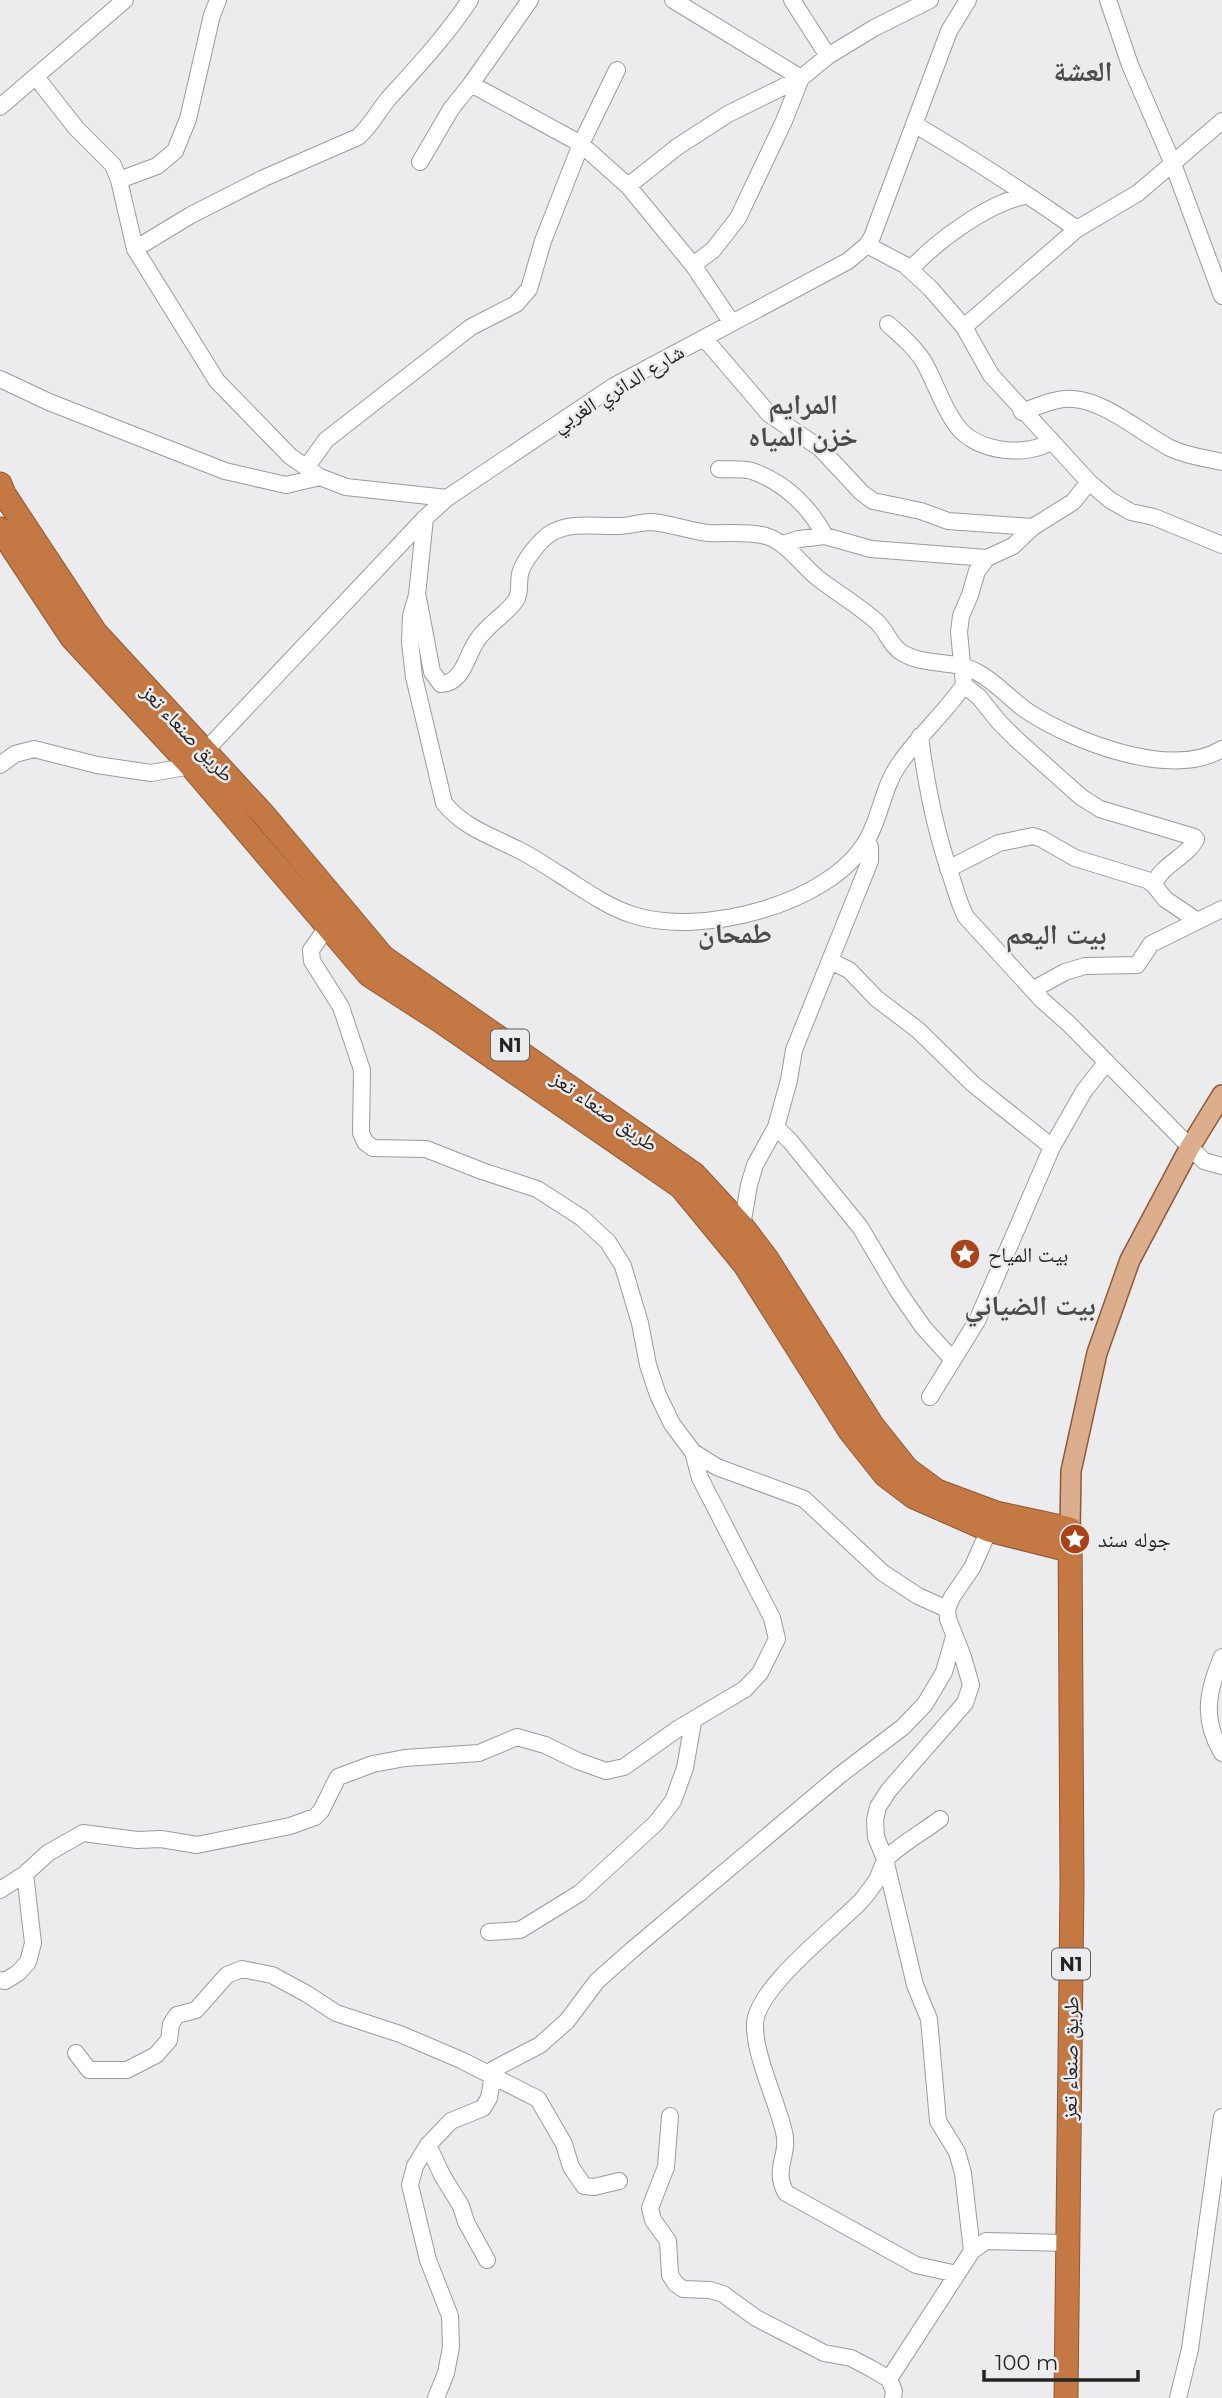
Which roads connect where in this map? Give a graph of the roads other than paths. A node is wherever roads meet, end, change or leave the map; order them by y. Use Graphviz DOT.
graph roads {
  1 [pos="125,0"];
  2 [pos="218,0"];
  3 [pos="470,0"];
  4 [pos="530,0"];
  5 [pos="673,0"];
  6 [pos="792,0"];
  7 [pos="930,0"];
  8 [pos="968,0"];
  9 [pos="1108,0"];
  10 [pos="828,56"];
  11 [pos="617,70"];
  12 [pos="36,76"];
  13 [pos="801,78"];
  14 [pos="471,84"];
  15 [pos="0,107"];
  16 [pos="1222,121"];
  17 [pos="914,124"];
  18 [pos="581,144"];
  19 [pos="420,162"];
  20 [pos="1173,164"];
  21 [pos="119,180"];
  22 [pos="628,186"];
  23 [pos="1025,196"];
  24 [pos="1077,229"];
  25 [pos="867,245"];
  26 [pos="135,249"];
  27 [pos="693,265"];
  28 [pos="910,270"];
  29 [pos="1222,296"];
  30 [pos="732,323"];
  31 [pos="888,324"];
  32 [pos="964,327"];
  33 [pos="704,338"];
  34 [pos="0,379"];
  35 [pos="1022,412"];
  36 [pos="1052,441"];
  37 [pos="1222,462"];
  38 [pos="719,469"];
  39 [pos="313,472"];
  40 [pos="1090,482"];
  41 [pos="0,484"];
  42 [pos="447,498"];
  43 [pos="425,518"];
  44 [pos="1033,527"];
  45 [pos="0,529"];
  46 [pos="825,536"];
  47 [pos="783,544"];
  48 [pos="1222,545"];
  49 [pos="987,558"];
  50 [pos="417,595"];
  51 [pos="962,665"];
  52 [pos="964,685"];
  53 [pos="920,736"];
  54 [pos="1222,749"];
  55 [pos="198,759"];
  56 [pos="0,765"];
  57 [pos="867,840"];
  58 [pos="948,869"];
  59 [pos="1154,885"];
  60 [pos="1222,909"];
  61 [pos="1196,920"];
  62 [pos="328,926"];
  63 [pos="830,961"];
  64 [pos="1034,989"];
  65 [pos="1106,1063"];
  66 [pos="1222,1096"];
  67 [pos="776,1128"];
  68 [pos="1052,1147"];
  69 [pos="1190,1147"];
  70 [pos="1222,1166"];
  71 [pos="734,1232"];
  72 [pos="952,1359"];
  73 [pos="930,1397"];
  74 [pos="693,1452"];
  75 [pos="989,1530"];
  76 [pos="1069,1540"];
  77 [pos="947,1609"];
  78 [pos="954,1637"];
  79 [pos="1222,1657"];
  80 [pos="693,1721"];
  81 [pos="1222,1754"];
  82 [pos="940,1819"];
  83 [pos="885,1860"];
  84 [pos="25,1874"];
  85 [pos="0,1890"];
  86 [pos="489,1932"];
  87 [pos="0,1980"];
  88 [pos="76,2053"];
  89 [pos="492,2076"];
  90 [pos="670,2116"];
  91 [pos="1222,2117"];
  92 [pos="428,2145"];
  93 [pos="619,2181"];
  94 [pos="1068,2243"];
  95 [pos="972,2251"];
  96 [pos="487,2260"];
  97 [pos="957,2274"];
  98 [pos="889,2379"];
  99 [pos="436,2398"];
  100 [pos="892,2398"];
  101 [pos="1066,2398"];
  102 [pos="1178,2398"];
  1 -- 12 [label="street"];
  2 -- 21 [label="street"];
  3 -- 26 [label="street"];
  4 -- 14 [label="street"];
  5 -- 13 [label="street"];
  6 -- 10 [label="street"];
  7 -- 10 [label="street"];
  8 -- 17 [label="street, شارع الدائري الغربي"];
  9 -- 20 [label="street"];
  10 -- 13 [label="street"];
  11 -- 18 [label="street"];
  12 -- 15 [label="street"];
  12 -- 21 [label="street"];
  13 -- 22 [label="street"];
  13 -- 27 [label="street"];
  14 -- 18 [label="street"];
  14 -- 19 [label="street"];
  16 -- 20 [label="street"];
  17 -- 23 [label="street"];
  17 -- 25 [label="street, شارع الدائري الغربي"];
  18 -- 22 [label="street"];
  18 -- 39 [label="street"];
  20 -- 24 [label="street"];
  20 -- 29 [label="street"];
  21 -- 26 [label="street"];
  22 -- 27 [label="street"];
  23 -- 24 [label="street"];
  23 -- 28 [label="street"];
  24 -- 32 [label="street"];
  25 -- 28 [label="street"];
  25 -- 30 [label="street, شارع الدائري الغربي"];
  26 -- 39 [label="street"];
  27 -- 30 [label="street"];
  28 -- 32 [label="street"];
  30 -- 33 [label="street, شارع الدائري الغربي"];
  31 -- 36 [label="street"];
  32 -- 35 [label="street"];
  33 -- 42 [label="street, شارع الدائري الغربي"];
  33 -- 44 [label="street"];
  34 -- 39 [label="street"];
  35 -- 36 [label="street"];
  35 -- 37 [label="street"];
  36 -- 40 [label="street"];
  38 -- 46 [label="street"];
  39 -- 42 [label="street"];
  40 -- 44 [label="street"];
  40 -- 48 [label="street"];
  41 -- 55 [label="highway, طريق صنعاء تعز / N1"];
  42 -- 43 [label="street, شارع الدائري الغربي"];
  43 -- 50 [label="street"];
  43 -- 55 [label="street, شارع الدائري الغربي"];
  44 -- 49 [label="street"];
  45 -- 55 [label="highway, طريق صنعاء تعز / N1"];
  46 -- 47 [label="street"];
  46 -- 49 [label="street"];
  47 -- 50 [label="street"];
  47 -- 51 [label="street"];
  49 -- 51 [label="street"];
  50 -- 57 [label="street"];
  51 -- 52 [label="street"];
  51 -- 54 [label="street"];
  52 -- 53 [label="street"];
  52 -- 59 [label="street"];
  53 -- 57 [label="street"];
  53 -- 58 [label="street"];
  55 -- 56 [label="street"];
  55 -- 62 [label="highway, طريق صنعاء تعز / N1"];
  55 -- 71 [label="highway, طريق صنعاء تعز / N1"];
  57 -- 63 [label="street"];
  58 -- 59 [label="street"];
  58 -- 64 [label="street"];
  59 -- 61 [label="street"];
  60 -- 61 [label="street"];
  61 -- 64 [label="street"];
  62 -- 71 [label="highway, طريق صنعاء تعز / N1"];
  62 -- 74 [label="street"];
  63 -- 67 [label="street"];
  63 -- 68 [label="street"];
  64 -- 65 [label="street"];
  65 -- 68 [label="street"];
  65 -- 69 [label="street"];
  66 -- 69 [label="main road"];
  67 -- 71 [label="street"];
  67 -- 72 [label="street"];
  68 -- 72 [label="street"];
  69 -- 70 [label="street"];
  69 -- 76 [label="main road"];
  71 -- 75 [label="highway, طريق صنعاء تعز / N1"];
  71 -- 76 [label="highway, طريق صنعاء تعز / N1"];
  72 -- 73 [label="street"];
  74 -- 77 [label="street"];
  74 -- 80 [label="street"];
  75 -- 76 [label="highway, طريق صنعاء تعز / N1"];
  75 -- 77 [label="street"];
  76 -- 94 [label="highway, طريق صنعاء تعز / N1"];
  77 -- 78 [label="street"];
  78 -- 83 [label="street"];
  78 -- 89 [label="street"];
  79 -- 81 [label="street"];
  80 -- 84 [label="street"];
  80 -- 86 [label="street"];
  82 -- 83 [label="street"];
  83 -- 95 [label="street"];
  83 -- 97 [label="street"];
  84 -- 85 [label="street"];
  84 -- 87 [label="street"];
  88 -- 89 [label="street"];
  89 -- 92 [label="street"];
  89 -- 93 [label="street"];
  90 -- 98 [label="street"];
  91 -- 102 [label="street"];
  92 -- 96 [label="street"];
  92 -- 99 [label="street"];
  94 -- 95 [label="street"];
  94 -- 101 [label="highway, طريق صنعاء تعز / N1"];
  95 -- 97 [label="street"];
  97 -- 98 [label="street"];
  98 -- 100 [label="street"];
}
